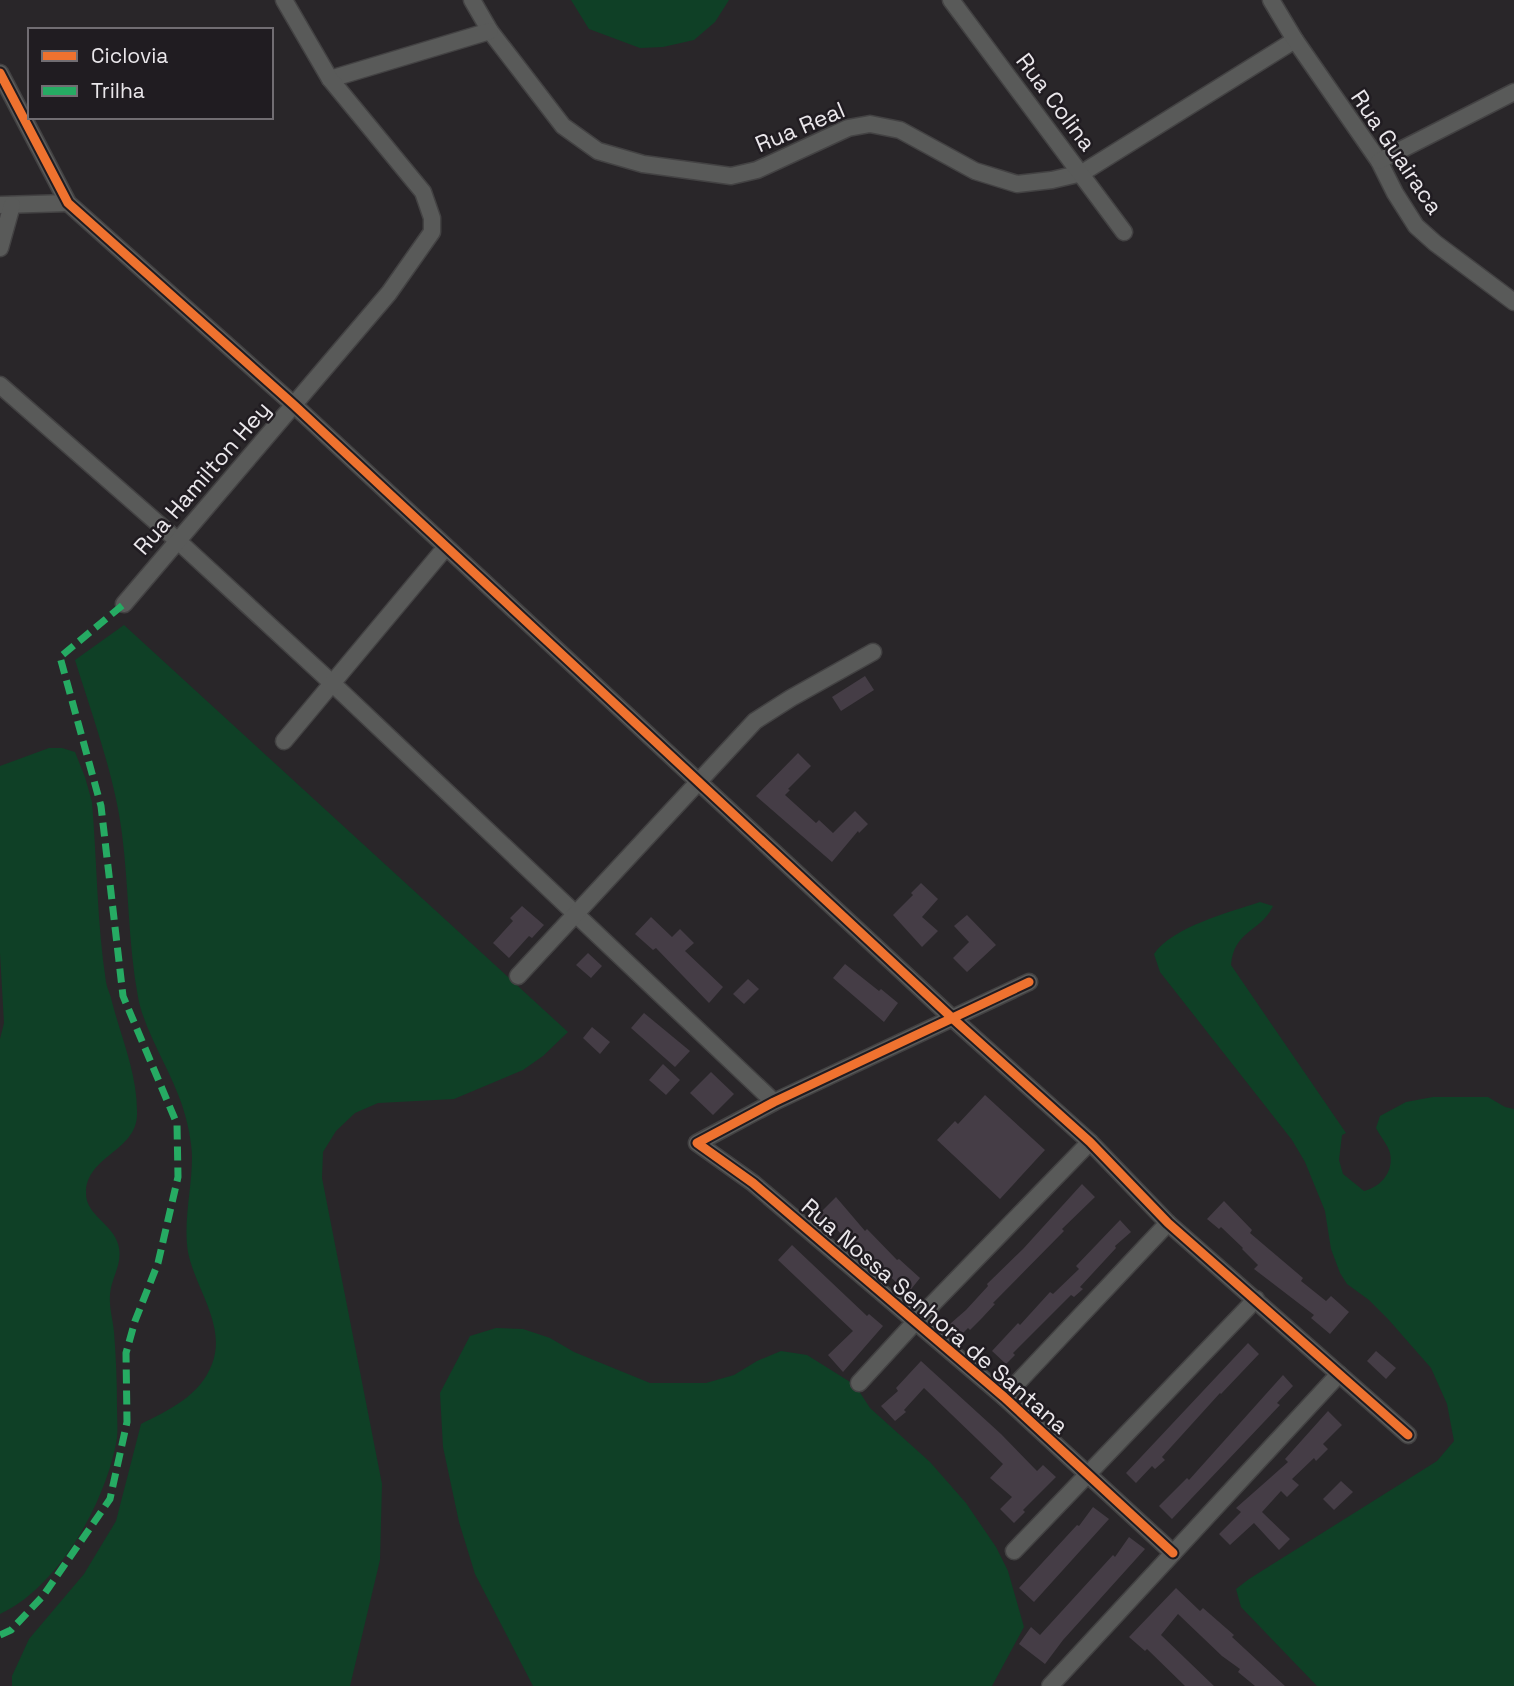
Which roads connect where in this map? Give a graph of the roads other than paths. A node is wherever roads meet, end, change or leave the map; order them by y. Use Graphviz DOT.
graph roads {
  1 [pos="284,0"];
  2 [pos="472,0"];
  3 [pos="951,0"];
  4 [pos="1271,0"];
  5 [pos="490,31"];
  6 [pos="1295,40"];
  7 [pos="0,73"];
  8 [pos="330,79"];
  9 [pos="1514,92"];
  10 [pos="1378,161"];
  11 [pos="1082,173"];
  12 [pos="68,203"];
  13 [pos="6,205"];
  14 [pos="1124,232"];
  15 [pos="0,248"];
  16 [pos="1514,302"];
  17 [pos="0,385"];
  18 [pos="294,405"];
  19 [pos="178,541"];
  20 [pos="446,547"];
  21 [pos="124,604"];
  22 [pos="873,652"];
  23 [pos="333,684"];
  24 [pos="284,741"];
  25 [pos="701,782"];
  26 [pos="576,914"];
  27 [pos="519,976"];
  28 [pos="1029,982"];
  29 [pos="951,1017"];
  30 [pos="774,1102"];
  31 [pos="1090,1142"];
  32 [pos="1168,1223"];
  33 [pos="1256,1299"];
  34 [pos="916,1321"];
  35 [pos="1339,1374"];
  36 [pos="859,1383"];
  37 [pos="1004,1398"];
  38 [pos="1408,1435"];
  39 [pos="1087,1475"];
  40 [pos="1014,1551"];
  41 [pos="1173,1553"];
  42 [pos="1050,1686"];
  1 -- 8 [label="street"];
  2 -- 5 [label="street, Rua Real"];
  3 -- 11 [label="street, Rua Colina"];
  4 -- 6 [label="street, Rua Guairaca"];
  5 -- 8 [label="street"];
  5 -- 11 [label="street, Rua Real"];
  6 -- 10 [label="street, Rua Guairaca"];
  6 -- 11 [label="street, Rua Real"];
  7 -- 12 [label="street"];
  8 -- 18 [label="street, Rua Hamilton Hey"];
  9 -- 10 [label="street"];
  10 -- 16 [label="street, Rua Guairaca"];
  11 -- 14 [label="street, Rua Colina"];
  12 -- 13 [label="street"];
  12 -- 18 [label="street"];
  13 -- 15 [label="street"];
  17 -- 19 [label="street"];
  18 -- 19 [label="street, Rua Hamilton Hey"];
  18 -- 20 [label="street"];
  19 -- 21 [label="street, Rua Hamilton Hey"];
  19 -- 23 [label="street"];
  20 -- 23 [label="street"];
  20 -- 25 [label="street"];
  22 -- 25 [label="street"];
  23 -- 24 [label="street"];
  23 -- 26 [label="street"];
  25 -- 26 [label="street"];
  25 -- 29 [label="street"];
  26 -- 27 [label="street"];
  26 -- 30 [label="street"];
  28 -- 29 [label="street"];
  29 -- 30 [label="street"];
  29 -- 31 [label="street"];
  30 -- 34 [label="street, Rua Nossa Senhora de Santana"];
  31 -- 32 [label="street"];
  31 -- 34 [label="street"];
  32 -- 33 [label="street"];
  32 -- 37 [label="street"];
  33 -- 35 [label="street"];
  33 -- 39 [label="street"];
  34 -- 36 [label="street"];
  34 -- 37 [label="street, Rua Nossa Senhora de Santana"];
  35 -- 38 [label="street"];
  35 -- 41 [label="street"];
  37 -- 39 [label="street, Rua Nossa Senhora de Santana"];
  39 -- 40 [label="street"];
  39 -- 41 [label="street, Rua Nossa Senhora de Santana"];
  41 -- 42 [label="street"];
}
